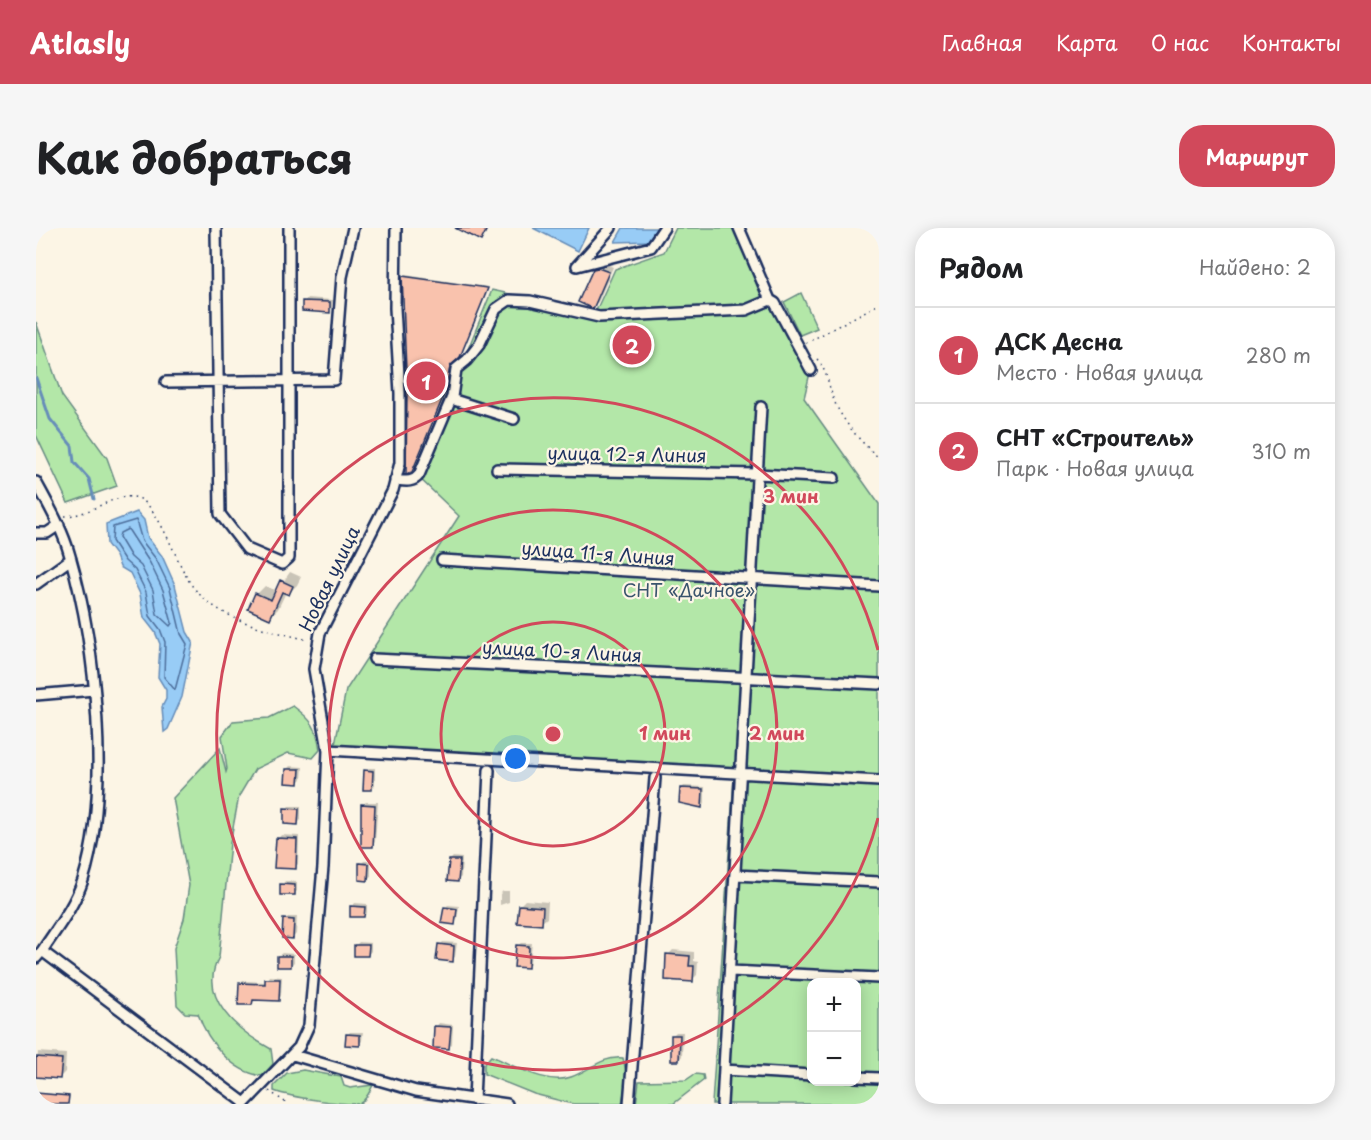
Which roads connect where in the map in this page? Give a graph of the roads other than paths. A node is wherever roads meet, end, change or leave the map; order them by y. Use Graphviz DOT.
graph roads {
  1 [pos="216,228"];
  2 [pos="289,228"];
  3 [pos="353,228"];
  4 [pos="396,228"];
  5 [pos="611,228"];
  6 [pos="664,228"];
  7 [pos="739,228"];
  8 [pos="770,300"];
  9 [pos="811,370"];
  10 [pos="289,380"];
  11 [pos="166,382"];
  12 [pos="218,383"];
  13 [pos="451,399"];
  14 [pos="762,407"];
  15 [pos="514,419"];
  16 [pos="497,469"];
  17 [pos="757,474"];
  18 [pos="834,478"];
  19 [pos="395,480"];
  20 [pos="36,482"];
  21 [pos="57,522"];
  22 [pos="36,533"];
  23 [pos="71,559"];
  24 [pos="442,560"];
  25 [pos="751,580"];
  26 [pos="36,584"];
  27 [pos="879,586"];
  28 [pos="374,659"];
  29 [pos="748,678"];
  30 [pos="879,684"];
  31 [pos="94,690"];
  32 [pos="36,694"];
  33 [pos="328,750"];
  34 [pos="489,770"];
  35 [pos="741,772"];
  36 [pos="655,778"];
  37 [pos="879,781"];
  38 [pos="735,875"];
  39 [pos="879,882"];
  40 [pos="39,955"];
  41 [pos="731,971"];
  42 [pos="879,978"];
  43 [pos="293,1055"];
  44 [pos="723,1070"];
  45 [pos="807,1074"];
  46 [pos="861,1077"];
  47 [pos="879,1078"];
  48 [pos="474,1100"];
  49 [pos="245,1103"];
  50 [pos="507,1104"];
  51 [pos="629,1104"];
  52 [pos="722,1104"];
  1 -- 12 [label="street"];
  2 -- 10 [label="street"];
  3 -- 10 [label="street"];
  4 -- 19 [label="street, Новая улица"];
  5 -- 6 [label="street"];
  7 -- 8 [label="street"];
  8 -- 9 [label="street"];
  8 -- 13 [label="street"];
  10 -- 12 [label="street"];
  10 -- 12 [label="street"];
  11 -- 12 [label="street"];
  13 -- 15 [label="street"];
  13 -- 19 [label="street"];
  14 -- 17 [label="street"];
  16 -- 17 [label="street, улица 12-я Линия"];
  17 -- 18 [label="street, улица 12-я Линия"];
  17 -- 25 [label="street"];
  19 -- 33 [label="street, Новая улица"];
  20 -- 21 [label="street"];
  21 -- 22 [label="street"];
  21 -- 23 [label="street"];
  23 -- 26 [label="street"];
  23 -- 31 [label="street"];
  24 -- 25 [label="street, улица 11-я Линия"];
  25 -- 27 [label="street, улица 11-я Линия"];
  25 -- 29 [label="street"];
  28 -- 29 [label="street, улица 10-я Линия"];
  29 -- 30 [label="street, улица 10-я Линия"];
  29 -- 35 [label="street"];
  31 -- 32 [label="street"];
  31 -- 40 [label="street"];
  33 -- 35 [label="street"];
  33 -- 43 [label="street, Новая улица"];
  34 -- 48 [label="street"];
  35 -- 37 [label="street"];
  35 -- 38 [label="street"];
  36 -- 51 [label="street"];
  38 -- 39 [label="street"];
  38 -- 41 [label="street"];
  40 -- 49 [label="street"];
  41 -- 42 [label="street"];
  41 -- 44 [label="street"];
  43 -- 48 [label="street"];
  43 -- 49 [label="street, Новая улица"];
  44 -- 45 [label="street"];
  44 -- 52 [label="street"];
  46 -- 47 [label="street"];
  48 -- 50 [label="street"];
}
